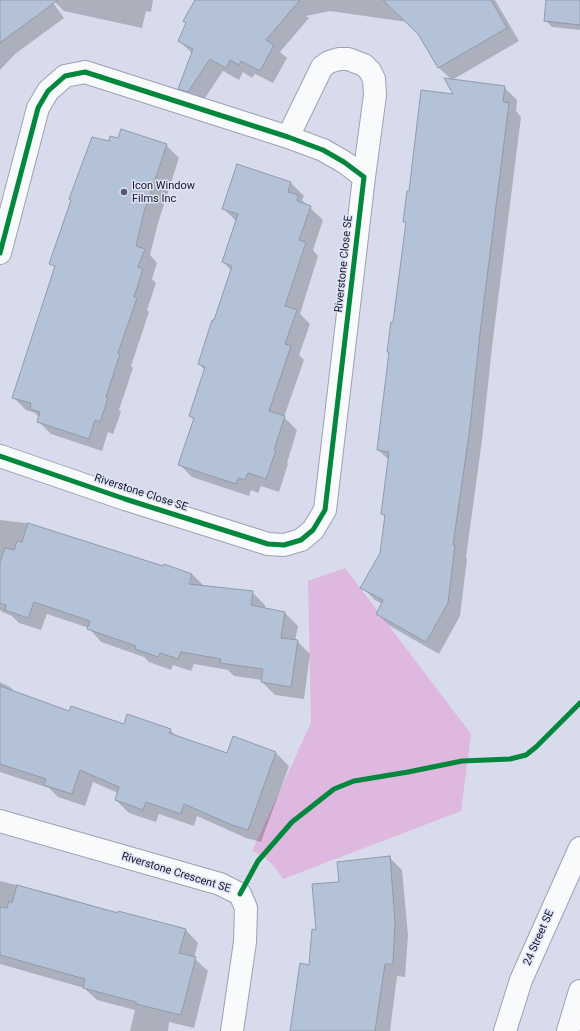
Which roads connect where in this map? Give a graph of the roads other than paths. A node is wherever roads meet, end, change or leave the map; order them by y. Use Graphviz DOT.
graph roads {
  1 [pos="288,137"];
  2 [pos="364,177"];
  3 [pos="0,253"];
  4 [pos="0,456"];
  5 [pos="0,821"];
  6 [pos="580,848"];
  7 [pos="580,991"];
  8 [pos="232,1031"];
  9 [pos="505,1031"];
  10 [pos="568,1031"];
  1 -- 2 [label="street"];
  1 -- 2 [label="street, Riverstone Close SE"];
  1 -- 3 [label="street"];
  2 -- 4 [label="street, Riverstone Close SE"];
  5 -- 8 [label="street, Riverstone Crescent SE"];
  6 -- 9 [label="street, 24 Street SE"];
  7 -- 10 [label="street"];
}
